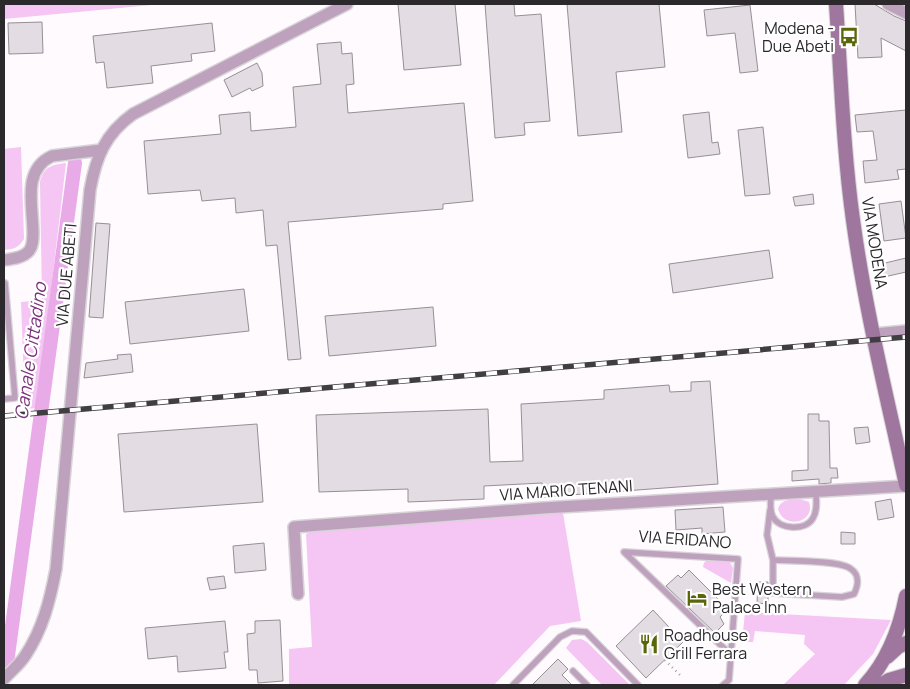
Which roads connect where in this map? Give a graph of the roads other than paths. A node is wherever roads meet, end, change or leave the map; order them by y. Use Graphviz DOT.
graph roads {
  1 [pos="347,4"];
  2 [pos="836,4"];
  3 [pos="888,4"];
  4 [pos="906,13"];
  5 [pos="101,150"];
  6 [pos="4,260"];
  7 [pos="4,283"];
  8 [pos="906,331"];
  9 [pos="874,334"];
  10 [pos="4,399"];
  11 [pos="906,485"];
  12 [pos="816,491"];
  13 [pos="771,494"];
  14 [pos="770,510"];
  15 [pos="773,560"];
  16 [pos="298,594"];
  17 [pos="906,596"];
  18 [pos="906,643"];
  19 [pos="730,654"];
  20 [pos="881,663"];
  21 [pos="573,671"];
  22 [pos="906,675"];
  23 [pos="4,679"];
  24 [pos="513,685"];
  25 [pos="588,685"];
  26 [pos="638,685"];
  27 [pos="723,685"];
  28 [pos="865,685"];
  29 [pos="881,685"];
  1 -- 5 [label="street, VIA DUE ABETI"];
  2 -- 9 [label="main road, VIA MODENA"];
  3 -- 4 [label="street"];
  5 -- 6 [label="street"];
  5 -- 23 [label="street, VIA DUE ABETI"];
  7 -- 10 [label="lane"];
  8 -- 9 [label="street"];
  9 -- 11 [label="main road, VIA MODENA"];
  11 -- 12 [label="street, VIA MARIO TENANI"];
  12 -- 13 [label="street, VIA MARIO TENANI"];
  12 -- 14 [label="lane"];
  13 -- 14 [label="lane"];
  13 -- 16 [label="street, VIA MARIO TENANI"];
  14 -- 15 [label="lane"];
  15 -- 15 [label="lane"];
  17 -- 20 [label="main road"];
  18 -- 20 [label="main road"];
  19 -- 19 [label="lane, VIA ERIDANO"];
  19 -- 27 [label="lane, VIA ERIDANO"];
  20 -- 28 [label="main road"];
  21 -- 25 [label="lane"];
  22 -- 29 [label="main road"];
  24 -- 26 [label="lane"];
}
